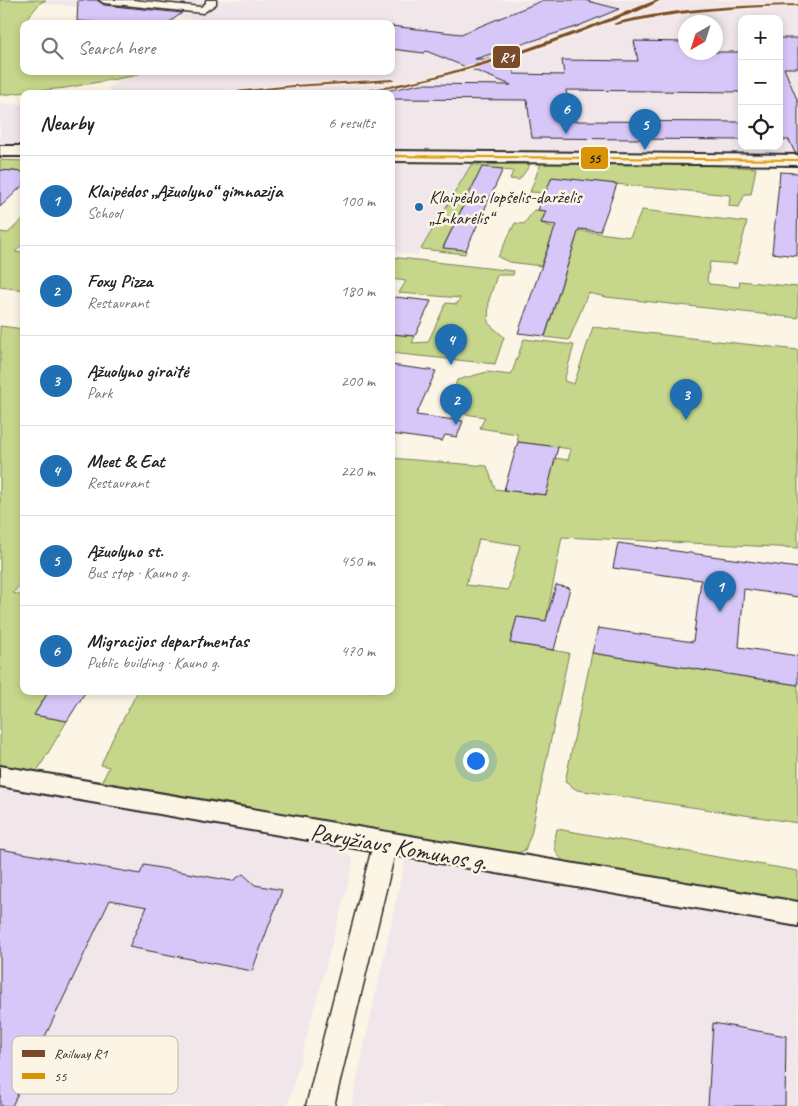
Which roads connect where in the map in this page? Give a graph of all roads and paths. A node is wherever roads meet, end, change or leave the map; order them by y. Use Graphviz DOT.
graph roads {
  1 [pos="104,0"];
  2 [pos="211,0"];
  3 [pos="0,151"];
  4 [pos="20,151"];
  5 [pos="395,156"];
  6 [pos="798,160"];
  7 [pos="0,776"];
  8 [pos="385,844"];
  9 [pos="798,914"];
  10 [pos="320,1106"];
  1 -- 2 [label="street"];
  3 -- 4 [label="main road"];
  5 -- 6 [label="main road"];
  7 -- 8 [label="street, Paryžiaus Komunos g."];
  8 -- 9 [label="street, Paryžiaus Komunos g."];
  8 -- 10 [label="street"];
}
